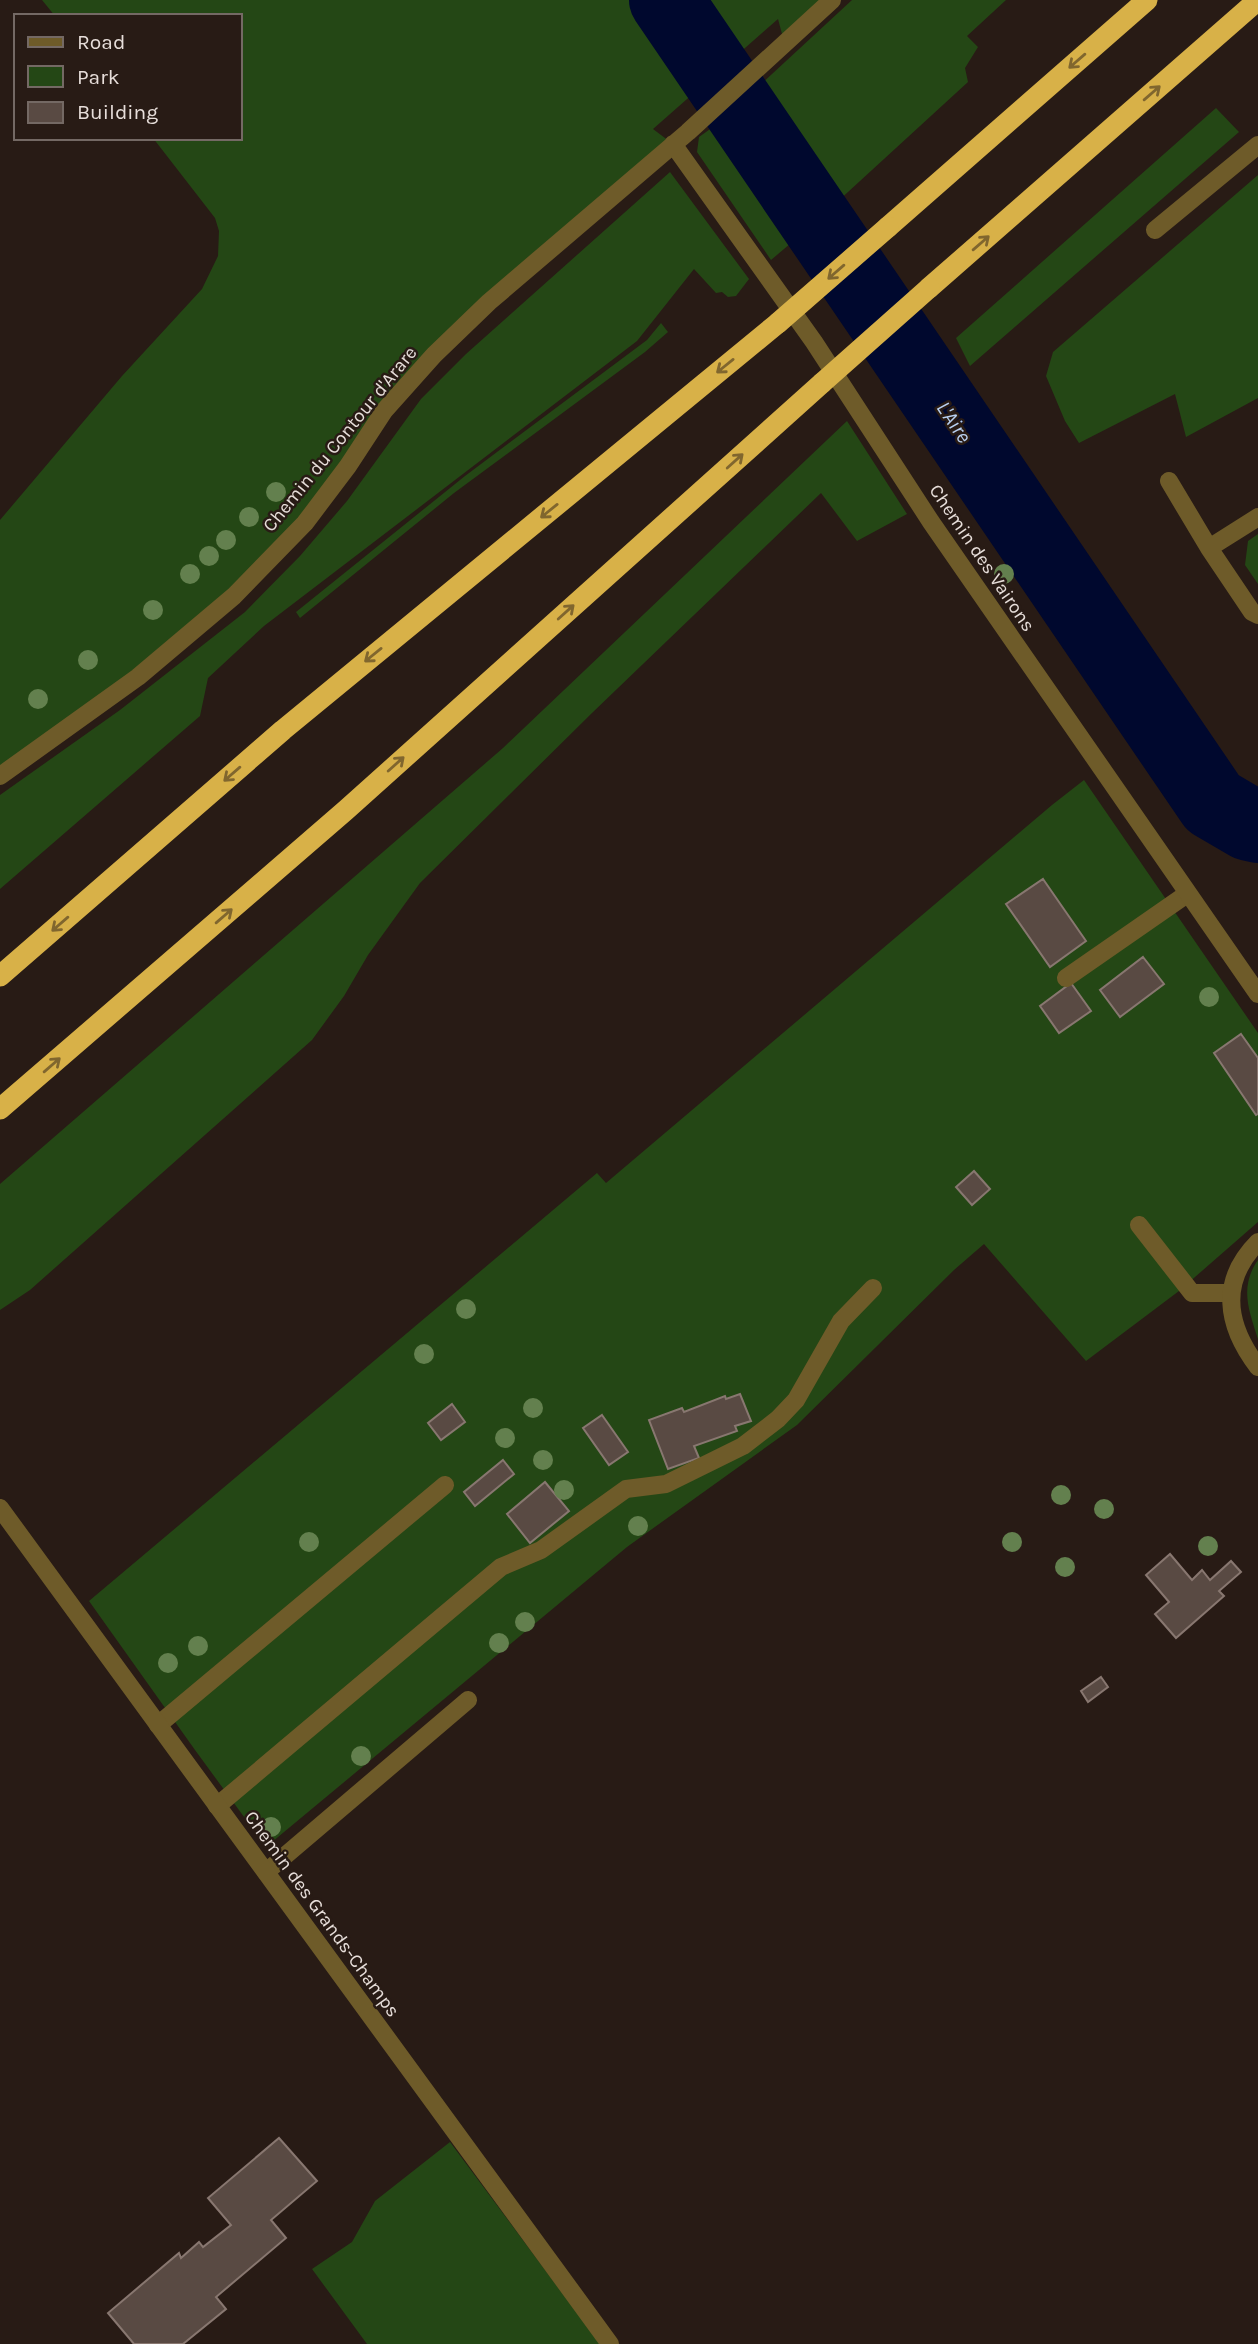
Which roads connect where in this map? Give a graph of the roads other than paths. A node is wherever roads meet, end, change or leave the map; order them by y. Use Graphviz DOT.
graph roads {
  1 [pos="832,0"];
  2 [pos="1133,5"];
  3 [pos="1256,6"];
  4 [pos="673,144"];
  5 [pos="1258,145"];
  6 [pos="1155,230"];
  7 [pos="1169,481"];
  8 [pos="1258,517"];
  9 [pos="1209,548"];
  10 [pos="1258,615"];
  11 [pos="0,776"];
  12 [pos="1187,894"];
  13 [pos="0,976"];
  14 [pos="1066,978"];
  15 [pos="1258,995"];
  16 [pos="0,1109"];
  17 [pos="1139,1225"];
  18 [pos="1258,1242"];
  19 [pos="873,1288"];
  20 [pos="1230,1293"];
  21 [pos="1258,1367"];
  22 [pos="445,1485"];
  23 [pos="0,1508"];
  24 [pos="468,1700"];
  25 [pos="158,1725"];
  26 [pos="217,1806"];
  27 [pos="266,1872"];
  28 [pos="610,2344"];
  1 -- 4 [label="street, Chemin du Contour d'Arare"];
  2 -- 13 [label="highway, one-way, bridge"];
  16 -- 3 [label="highway, one-way, bridge"];
  4 -- 11 [label="street, Chemin du Contour d'Arare"];
  4 -- 12 [label="street, Chemin des Vairons"];
  5 -- 6 [label="street"];
  7 -- 9 [label="street"];
  8 -- 9 [label="street"];
  9 -- 10 [label="street"];
  12 -- 14 [label="street"];
  12 -- 15 [label="street, Chemin des Vairons"];
  17 -- 20 [label="street"];
  18 -- 20 [label="street"];
  19 -- 26 [label="street"];
  20 -- 21 [label="street"];
  22 -- 25 [label="street"];
  23 -- 25 [label="street, Chemin des Grands-Champs"];
  24 -- 27 [label="street"];
  25 -- 26 [label="street, Chemin des Grands-Champs"];
  26 -- 27 [label="street, Chemin des Grands-Champs"];
  27 -- 28 [label="street, Chemin des Grands-Champs"];
}
